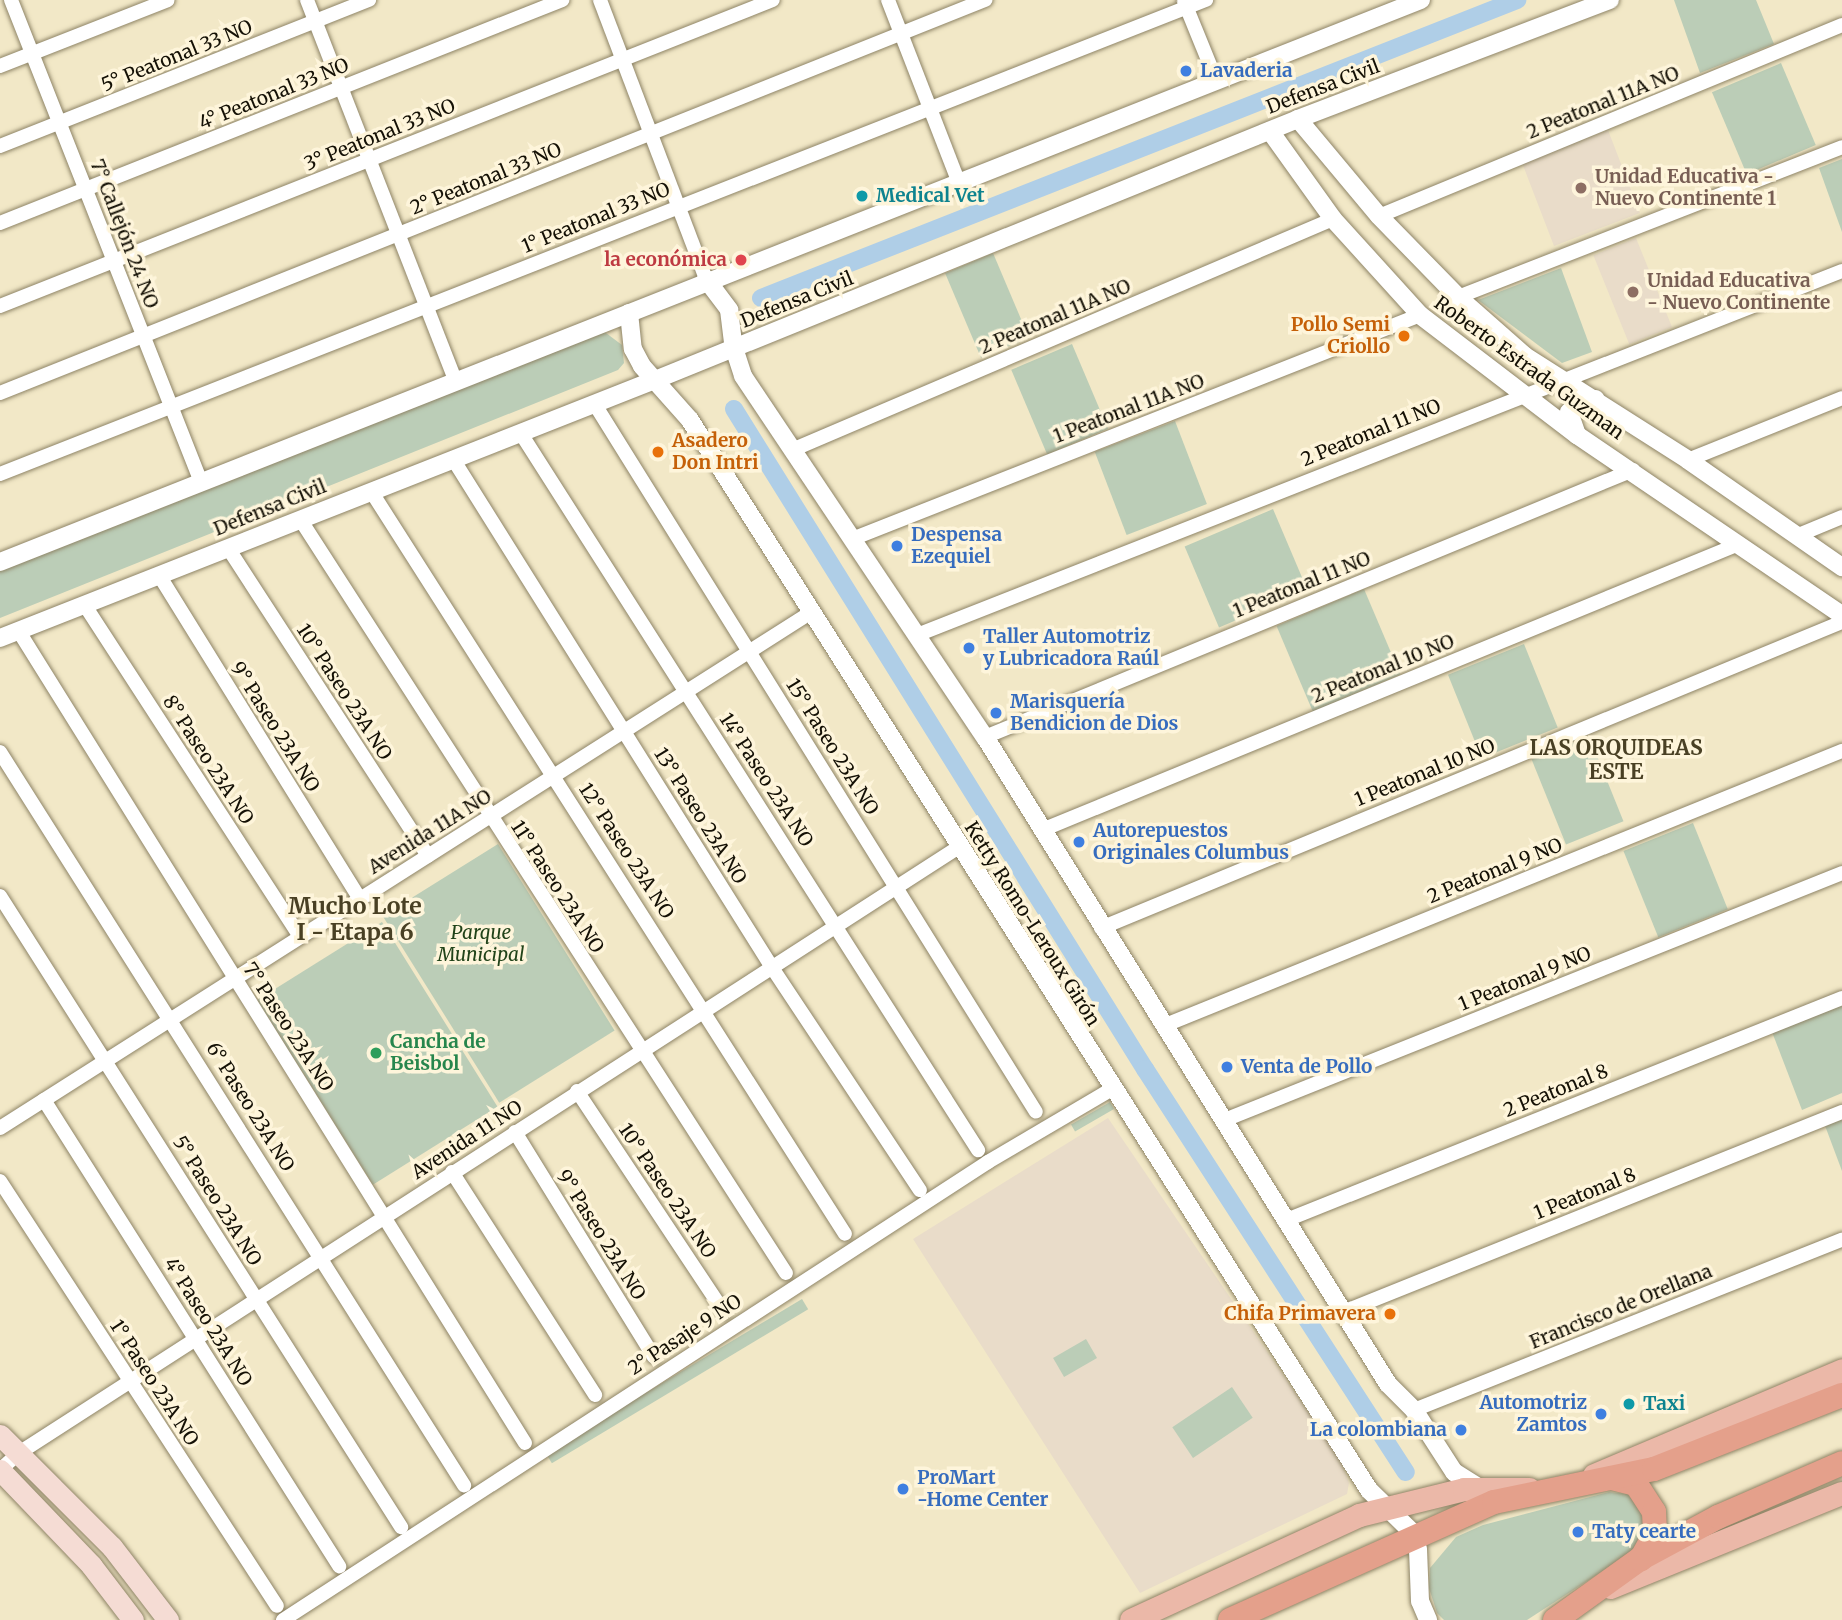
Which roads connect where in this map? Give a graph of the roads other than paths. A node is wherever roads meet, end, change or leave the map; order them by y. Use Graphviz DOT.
graph roads {
  1 [pos="11,0"];
  2 [pos="168,0"];
  3 [pos="307,0"];
  4 [pos="369,0"];
  5 [pos="562,0"];
  6 [pos="600,0"];
  7 [pos="773,0"];
  8 [pos="888,0"];
  9 [pos="985,0"];
  10 [pos="1206,0"];
  11 [pos="1421,0"];
  12 [pos="1610,0"];
  13 [pos="1185,4"];
  14 [pos="315,21"];
  15 [pos="1842,25"];
  16 [pos="901,34"];
  17 [pos="33,54"];
  18 [pos="624,59"];
  19 [pos="0,66"];
  20 [pos="1216,80"];
  21 [pos="341,88"];
  22 [pos="929,107"];
  23 [pos="1298,119"];
  24 [pos="60,123"];
  25 [pos="1270,131"];
  26 [pos="653,133"];
  27 [pos="0,146"];
  28 [pos="1842,147"];
  29 [pos="369,159"];
  30 [pos="959,183"];
  31 [pos="85,189"];
  32 [pos="681,205"];
  33 [pos="1378,216"];
  34 [pos="1333,219"];
  35 [pos="0,223"];
  36 [pos="399,234"];
  37 [pos="114,261"];
  38 [pos="1842,271"];
  39 [pos="706,279"];
  40 [pos="1458,297"];
  41 [pos="0,306"];
  42 [pos="426,306"];
  43 [pos="629,313"];
  44 [pos="1420,315"];
  45 [pos="143,336"];
  46 [pos="734,348"];
  47 [pos="1525,356"];
  48 [pos="655,380"];
  49 [pos="1565,380"];
  50 [pos="456,382"];
  51 [pos="1506,382"];
  52 [pos="0,393"];
  53 [pos="1522,393"];
  54 [pos="1842,398"];
  55 [pos="1596,399"];
  56 [pos="594,403"];
  57 [pos="170,407"];
  58 [pos="520,432"];
  59 [pos="1577,435"];
  60 [pos="792,450"];
  61 [pos="453,458"];
  62 [pos="1688,460"];
  63 [pos="1633,470"];
  64 [pos="0,474"];
  65 [pos="201,482"];
  66 [pos="371,491"];
  67 [pos="1842,517"];
  68 [pos="300,519"];
  69 [pos="1796,536"];
  70 [pos="852,539"];
  71 [pos="1739,544"];
  72 [pos="228,548"];
  73 [pos="0,562"];
  74 [pos="1842,567"];
  75 [pos="159,575"];
  76 [pos="84,604"];
  77 [pos="810,613"];
  78 [pos="1842,615"];
  79 [pos="1842,622"];
  80 [pos="18,631"];
  81 [pos="917,635"];
  82 [pos="0,638"];
  83 [pos="750,651"];
  84 [pos="686,691"];
  85 [pos="624,731"];
  86 [pos="985,737"];
  87 [pos="1842,751"];
  88 [pos="0,752"];
  89 [pos="554,775"];
  90 [pos="488,817"];
  91 [pos="1042,830"];
  92 [pos="959,847"];
  93 [pos="428,856"];
  94 [pos="1842,873"];
  95 [pos="896,885"];
  96 [pos="0,896"];
  97 [pos="360,899"];
  98 [pos="835,924"];
  99 [pos="1101,928"];
  100 [pos="300,937"];
  101 [pos="771,966"];
  102 [pos="234,979"];
  103 [pos="1842,998"];
  104 [pos="704,1010"];
  105 [pos="171,1019"];
  106 [pos="1163,1026"];
  107 [pos="639,1051"];
  108 [pos="105,1061"];
  109 [pos="1112,1089"];
  110 [pos="577,1091"];
  111 [pos="44,1100"];
  112 [pos="1036,1112"];
  113 [pos="1842,1112"];
  114 [pos="1222,1121"];
  115 [pos="0,1128"];
  116 [pos="515,1132"];
  117 [pos="978,1150"];
  118 [pos="452,1172"];
  119 [pos="0,1181"];
  120 [pos="920,1190"];
  121 [pos="386,1216"];
  122 [pos="1284,1221"];
  123 [pos="845,1234"];
  124 [pos="1842,1240"];
  125 [pos="322,1256"];
  126 [pos="786,1273"];
  127 [pos="256,1299"];
  128 [pos="724,1312"];
  129 [pos="1343,1312"];
  130 [pos="196,1338"];
  131 [pos="654,1357"];
  132 [pos="1842,1370"];
  133 [pos="130,1381"];
  134 [pos="595,1395"];
  135 [pos="1842,1395"];
  136 [pos="1414,1410"];
  137 [pos="0,1435"];
  138 [pos="525,1443"];
  139 [pos="19,1452"];
  140 [pos="1842,1464"];
  141 [pos="0,1470"];
  142 [pos="1577,1482"];
  143 [pos="464,1485"];
  144 [pos="1480,1488"];
  145 [pos="1842,1493"];
  146 [pos="1385,1508"];
  147 [pos="401,1527"];
  148 [pos="1416,1543"];
  149 [pos="1640,1559"];
  150 [pos="339,1566"];
  151 [pos="277,1606"];
  152 [pos="1570,1612"];
  153 [pos="133,1620"];
  154 [pos="168,1620"];
  155 [pos="283,1620"];
  156 [pos="1131,1620"];
  157 [pos="1230,1620"];
  158 [pos="1428,1620"];
  1 -- 17 [label="street, 7° Callejón 24 NO"];
  2 -- 17 [label="street"];
  3 -- 14 [label="street"];
  4 -- 14 [label="street, 5° Peatonal 33 NO"];
  5 -- 21 [label="street, 4° Peatonal 33 NO"];
  6 -- 18 [label="street"];
  7 -- 18 [label="street, 3° Peatonal 33 NO"];
  8 -- 16 [label="street"];
  9 -- 16 [label="street, 2° Peatonal 33 NO"];
  10 -- 13 [label="street, 1° Peatonal 33 NO"];
  11 -- 20 [label="street"];
  12 -- 23 [label="street, Defensa Civil"];
  13 -- 20 [label="street"];
  13 -- 22 [label="street, 1° Peatonal 33 NO"];
  14 -- 21 [label="street"];
  14 -- 24 [label="street, 5° Peatonal 33 NO"];
  15 -- 33 [label="street, 2 Peatonal 11A NO"];
  16 -- 22 [label="street"];
  16 -- 26 [label="street, 2° Peatonal 33 NO"];
  17 -- 19 [label="street"];
  17 -- 24 [label="street, 7° Callejón 24 NO"];
  18 -- 26 [label="street"];
  18 -- 29 [label="street, 3° Peatonal 33 NO"];
  20 -- 30 [label="street"];
  21 -- 29 [label="street"];
  21 -- 31 [label="street, 4° Peatonal 33 NO"];
  22 -- 30 [label="street"];
  22 -- 32 [label="street, 1° Peatonal 33 NO"];
  23 -- 25 [label="street, Defensa Civil"];
  23 -- 33 [label="street, Roberto Estrada Guzman"];
  24 -- 27 [label="street, 5° Peatonal 33 NO"];
  24 -- 31 [label="street, 7° Callejón 24 NO"];
  25 -- 34 [label="street, Roberto Estrada Guzman"];
  25 -- 46 [label="street, Defensa Civil"];
  26 -- 32 [label="street"];
  26 -- 36 [label="street, 2° Peatonal 33 NO"];
  28 -- 40 [label="street"];
  29 -- 36 [label="street"];
  29 -- 37 [label="street, 3° Peatonal 33 NO"];
  30 -- 39 [label="street"];
  31 -- 35 [label="street, 4° Peatonal 33 NO"];
  31 -- 37 [label="street, 7° Callejón 24 NO"];
  32 -- 39 [label="street"];
  32 -- 42 [label="street, 1° Peatonal 33 NO"];
  33 -- 40 [label="street, Roberto Estrada Guzman"];
  34 -- 44 [label="street, Roberto Estrada Guzman"];
  34 -- 60 [label="street, 2 Peatonal 11A NO"];
  36 -- 42 [label="street"];
  36 -- 45 [label="street, 2° Peatonal 33 NO"];
  37 -- 41 [label="street, 3° Peatonal 33 NO"];
  37 -- 45 [label="street, 7° Callejón 24 NO"];
  38 -- 49 [label="street, 2 Peatonal 11 NO"];
  39 -- 43 [label="street"];
  39 -- 46 [label="street"];
  40 -- 47 [label="street, Roberto Estrada Guzman"];
  42 -- 50 [label="street"];
  42 -- 57 [label="street, 1° Peatonal 33 NO"];
  43 -- 48 [label="street, Ketty Romo-Leroux Girón"];
  43 -- 50 [label="street"];
  44 -- 51 [label="street, Roberto Estrada Guzman"];
  44 -- 70 [label="street, 1 Peatonal 11A NO"];
  45 -- 52 [label="street, 2° Peatonal 33 NO"];
  45 -- 57 [label="street, 7° Callejón 24 NO"];
  46 -- 48 [label="street, Defensa Civil"];
  46 -- 60 [label="street"];
  47 -- 49 [label="street, Roberto Estrada Guzman"];
  47 -- 51 [label="street"];
  48 -- 56 [label="street, Defensa Civil"];
  48 -- 77 [label="street, Ketty Romo-Leroux Girón"];
  49 -- 53 [label="street, 2 Peatonal 11 NO"];
  49 -- 55 [label="street, Roberto Estrada Guzman"];
  50 -- 65 [label="street"];
  51 -- 53 [label="street, Roberto Estrada Guzman"];
  53 -- 59 [label="street, Roberto Estrada Guzman"];
  53 -- 81 [label="street, 2 Peatonal 11 NO"];
  54 -- 62 [label="street"];
  55 -- 59 [label="street"];
  55 -- 62 [label="street, Roberto Estrada Guzman"];
  56 -- 58 [label="street, Defensa Civil"];
  56 -- 83 [label="street, 15° Paseo 23A NO"];
  57 -- 64 [label="street, 1° Peatonal 33 NO"];
  57 -- 65 [label="street, 7° Callejón 24 NO"];
  58 -- 61 [label="street, Defensa Civil"];
  58 -- 84 [label="street, 14° Paseo 23A NO"];
  59 -- 63 [label="street, Roberto Estrada Guzman"];
  60 -- 70 [label="street"];
  61 -- 66 [label="street, Defensa Civil"];
  61 -- 85 [label="street, 13° Paseo 23A NO"];
  62 -- 69 [label="street, Roberto Estrada Guzman"];
  63 -- 71 [label="street, Roberto Estrada Guzman"];
  63 -- 86 [label="street, 1 Peatonal 11 NO"];
  65 -- 73 [label="street"];
  66 -- 68 [label="street, Defensa Civil"];
  66 -- 89 [label="street, 12° Paseo 23A NO"];
  67 -- 69 [label="street"];
  68 -- 72 [label="street, Defensa Civil"];
  68 -- 90 [label="street, 11° Paseo 23A NO"];
  69 -- 74 [label="street, Roberto Estrada Guzman"];
  70 -- 81 [label="street"];
  71 -- 78 [label="street, Roberto Estrada Guzman"];
  71 -- 91 [label="street, 2 Peatonal 10 NO"];
  72 -- 75 [label="street, Defensa Civil"];
  72 -- 93 [label="street, 10° Paseo 23A NO"];
  75 -- 76 [label="street, Defensa Civil"];
  75 -- 97 [label="street, 9° Paseo 23A NO"];
  76 -- 80 [label="street, Defensa Civil"];
  76 -- 100 [label="street, 8° Paseo 23A NO"];
  77 -- 83 [label="street, Avenida 11A NO"];
  77 -- 92 [label="street, Ketty Romo-Leroux Girón"];
  79 -- 99 [label="street, 1 Peatonal 10 NO"];
  80 -- 82 [label="street, Defensa Civil"];
  80 -- 102 [label="street, 7° Paseo 23A NO"];
  81 -- 86 [label="street"];
  83 -- 84 [label="street, Avenida 11A NO"];
  83 -- 95 [label="street, 15° Paseo 23A NO"];
  84 -- 85 [label="street, Avenida 11A NO"];
  84 -- 98 [label="street, 14° Paseo 23A NO"];
  85 -- 89 [label="street, Avenida 11A NO"];
  85 -- 101 [label="street, 13° Paseo 23A NO"];
  86 -- 91 [label="street"];
  87 -- 106 [label="street, 2 Peatonal 9 NO"];
  88 -- 105 [label="street, 6° Paseo 23A NO"];
  89 -- 90 [label="street, Avenida 11A NO"];
  89 -- 104 [label="street, 12° Paseo 23A NO"];
  90 -- 93 [label="street, Avenida 11A NO"];
  90 -- 107 [label="street, 11° Paseo 23A NO"];
  91 -- 99 [label="street"];
  92 -- 95 [label="street, Avenida 11 NO"];
  92 -- 109 [label="street, Ketty Romo-Leroux Girón"];
  93 -- 97 [label="street, Avenida 11A NO"];
  94 -- 114 [label="street, 1 Peatonal 9 NO"];
  95 -- 98 [label="street, Avenida 11 NO"];
  95 -- 112 [label="street, 15° Paseo 23A NO"];
  96 -- 108 [label="street, 5° Paseo 23A NO"];
  97 -- 100 [label="street, Avenida 11A NO"];
  98 -- 101 [label="street, Avenida 11 NO"];
  98 -- 117 [label="street, 14° Paseo 23A NO"];
  99 -- 106 [label="street"];
  100 -- 102 [label="street, Avenida 11A NO"];
  101 -- 104 [label="street, Avenida 11 NO"];
  101 -- 120 [label="street, 13° Paseo 23A NO"];
  102 -- 105 [label="street, Avenida 11A NO"];
  102 -- 121 [label="street, 7° Paseo 23A NO"];
  103 -- 122 [label="street, 2 Peatonal 8"];
  104 -- 107 [label="street, Avenida 11 NO"];
  104 -- 123 [label="street, 12° Paseo 23A NO"];
  105 -- 108 [label="street, Avenida 11A NO"];
  105 -- 125 [label="street, 6° Paseo 23A NO"];
  106 -- 114 [label="street"];
  107 -- 110 [label="street, Avenida 11 NO"];
  107 -- 126 [label="street, 11° Paseo 23A NO"];
  108 -- 111 [label="street, Avenida 11A NO"];
  108 -- 127 [label="street, 5° Paseo 23A NO"];
  109 -- 146 [label="street, Ketty Romo-Leroux Girón"];
  109 -- 155 [label="street, 2° Pasaje 9 NO"];
  110 -- 116 [label="street, Avenida 11 NO"];
  110 -- 128 [label="street, 10° Paseo 23A NO"];
  111 -- 115 [label="street, Avenida 11A NO"];
  111 -- 130 [label="street, 4° Paseo 23A NO"];
  113 -- 129 [label="street, 1 Peatonal 8"];
  114 -- 122 [label="street"];
  116 -- 118 [label="street, Avenida 11 NO"];
  116 -- 131 [label="street, 9° Paseo 23A NO"];
  118 -- 121 [label="street, Avenida 11 NO"];
  118 -- 134 [label="street"];
  119 -- 133 [label="street, 1° Paseo 23A NO"];
  121 -- 125 [label="street, Avenida 11 NO"];
  121 -- 138 [label="street, 7° Paseo 23A NO"];
  122 -- 129 [label="street"];
  124 -- 136 [label="street, Francisco de Orellana"];
  125 -- 127 [label="street, Avenida 11 NO"];
  125 -- 143 [label="street, 6° Paseo 23A NO"];
  127 -- 130 [label="street, Avenida 11 NO"];
  127 -- 147 [label="street, 5° Paseo 23A NO"];
  129 -- 136 [label="street"];
  130 -- 133 [label="street, Avenida 11 NO"];
  130 -- 150 [label="street, 4° Paseo 23A NO"];
  132 -- 142 [label="main road"];
  133 -- 139 [label="street, Avenida 11 NO"];
  133 -- 151 [label="street, 1° Paseo 23A NO"];
  135 -- 142 [label="highway"];
  136 -- 144 [label="street"];
  137 -- 139 [label="main road"];
  139 -- 141 [label="street, Avenida 11 NO"];
  139 -- 154 [label="main road"];
  140 -- 149 [label="highway"];
  141 -- 153 [label="main road"];
  142 -- 144 [label="main road"];
  142 -- 148 [label="highway"];
  142 -- 149 [label="highway"];
  144 -- 146 [label="main road"];
  145 -- 152 [label="main road"];
  146 -- 148 [label="street, Ketty Romo-Leroux Girón"];
  146 -- 156 [label="main road"];
  148 -- 157 [label="highway"];
  148 -- 158 [label="street"];
  149 -- 152 [label="highway"];
}
